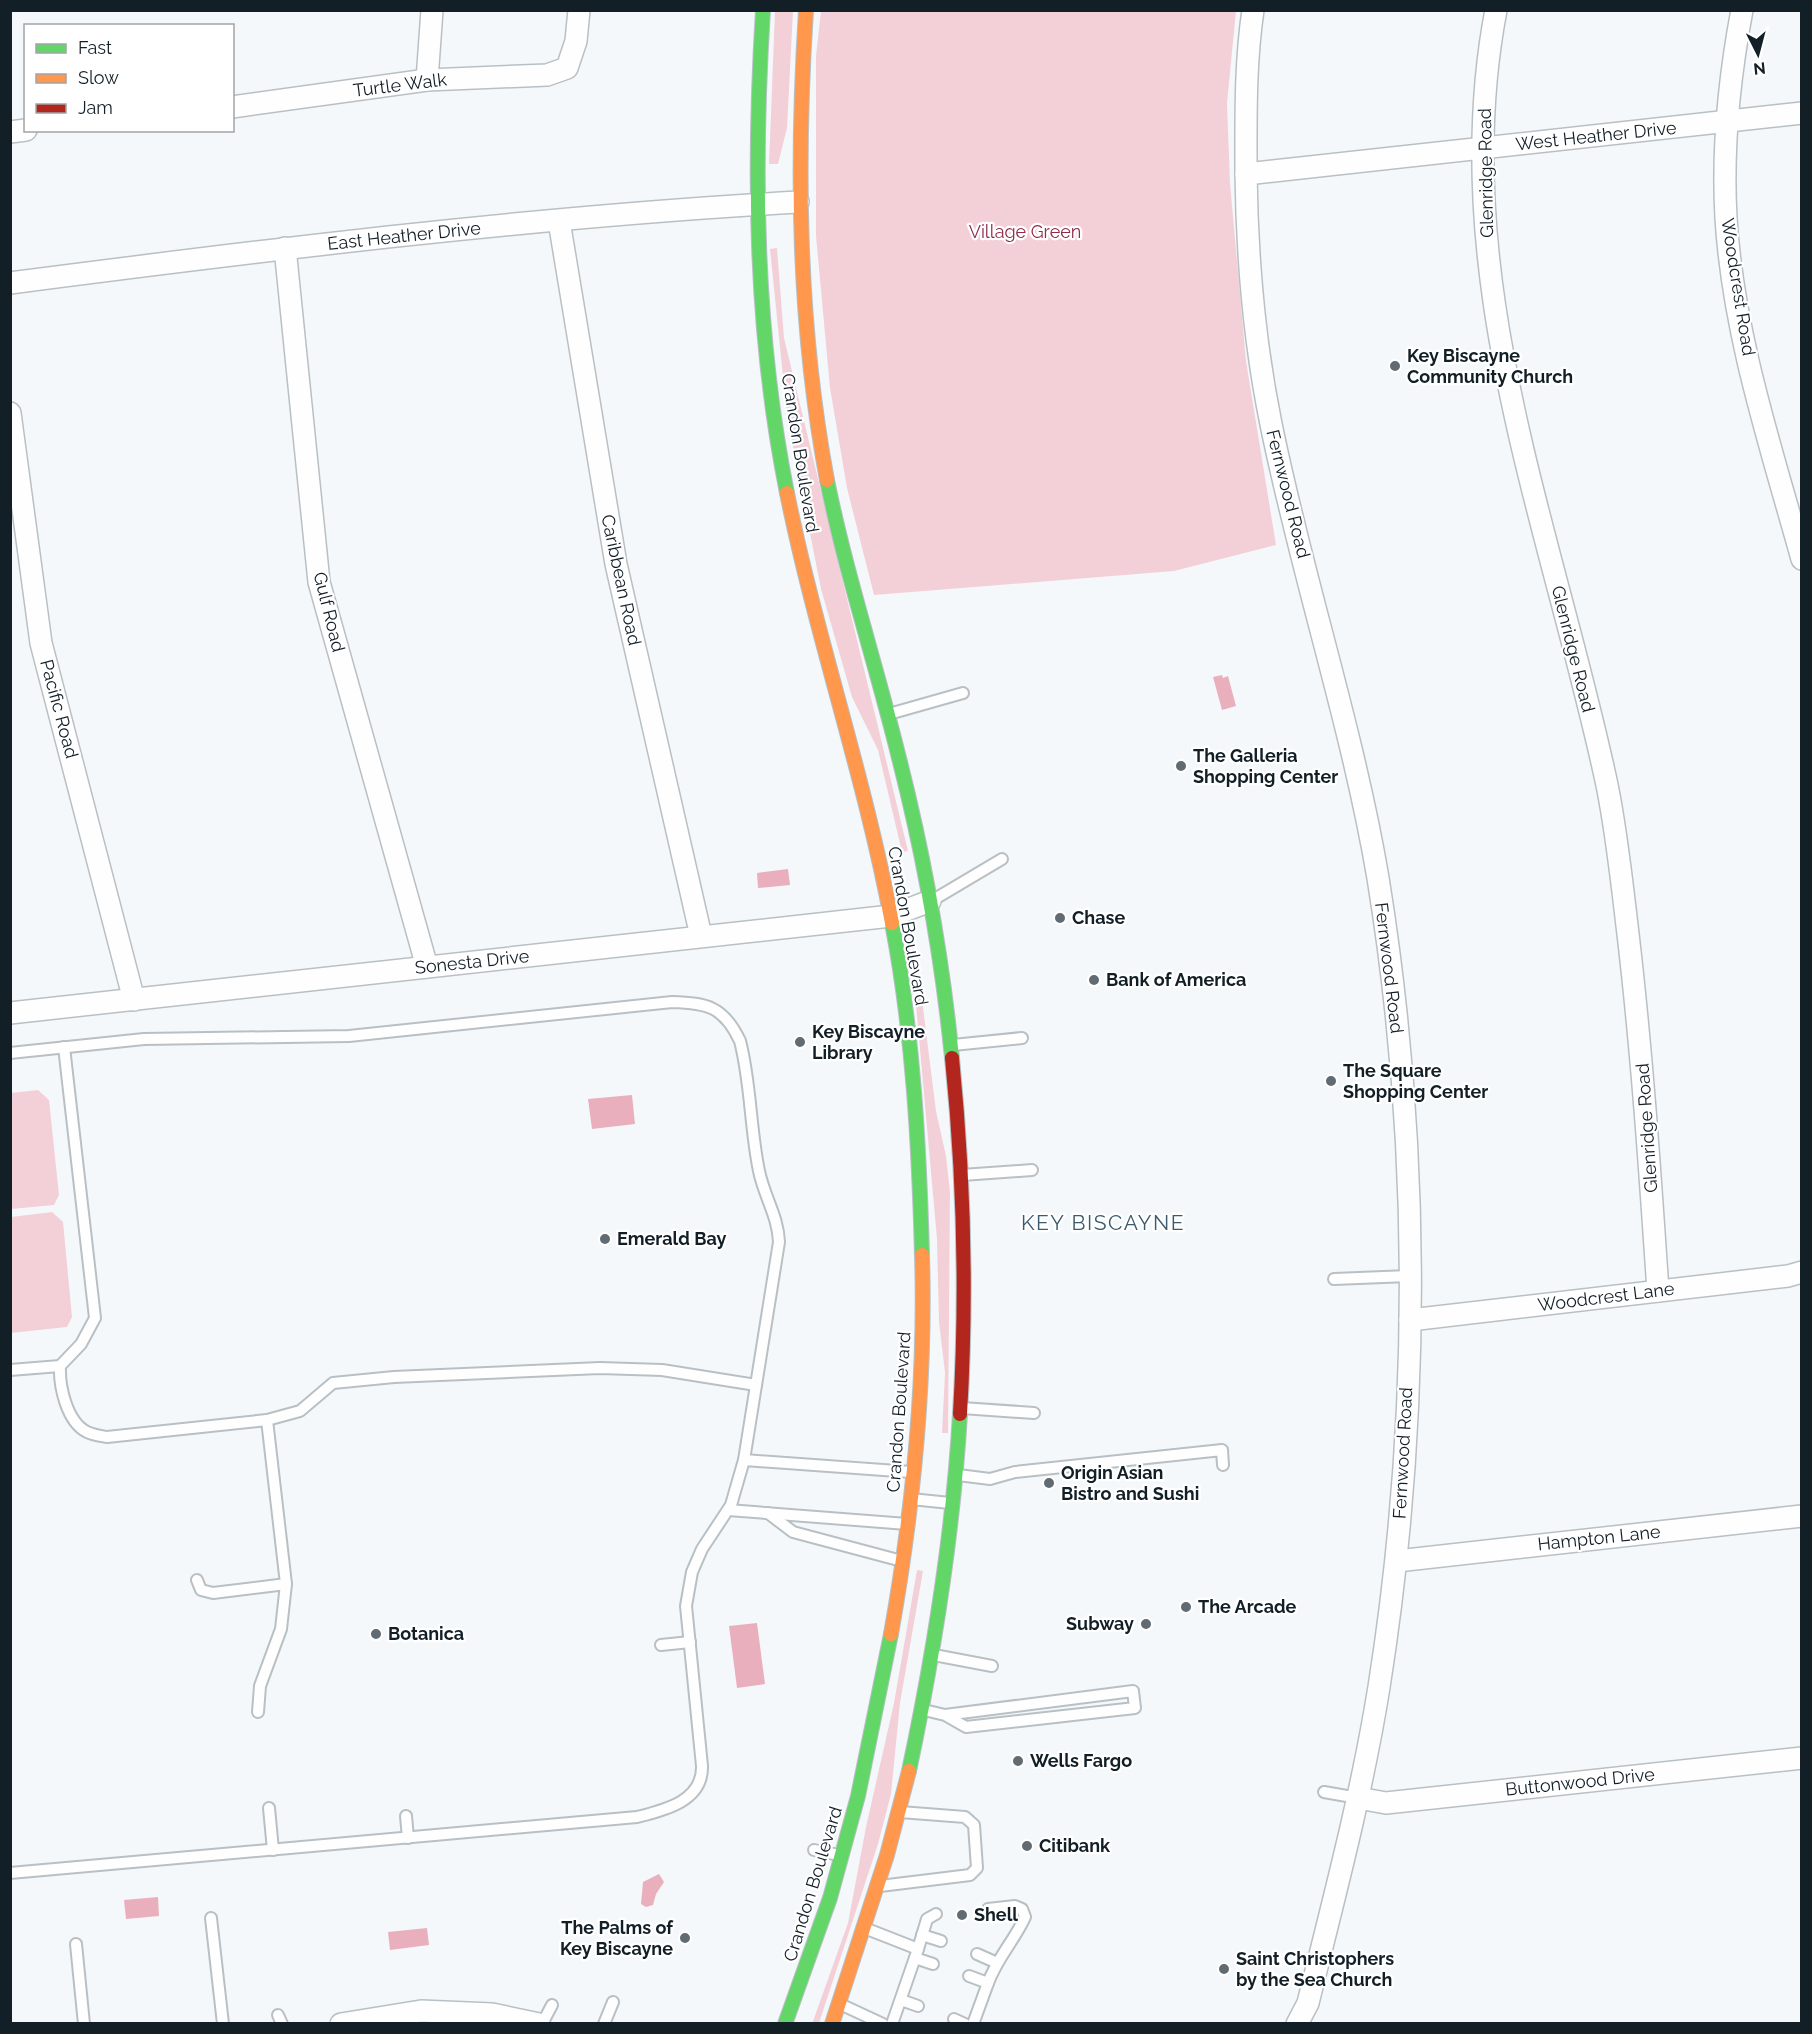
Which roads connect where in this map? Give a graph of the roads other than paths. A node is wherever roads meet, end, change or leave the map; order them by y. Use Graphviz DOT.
graph roads {
  1 [pos="432,10"];
  2 [pos="579,10"];
  3 [pos="763,10"];
  4 [pos="806,10"];
  5 [pos="1252,10"];
  6 [pos="1496,10"];
  7 [pos="1742,10"];
  8 [pos="427,80"];
  9 [pos="234,107"];
  10 [pos="1802,113"];
  11 [pos="1726,122"];
  12 [pos="1483,149"];
  13 [pos="1246,174"];
  14 [pos="798,202"];
  15 [pos="755,204"];
  16 [pos="559,221"];
  17 [pos="285,248"];
  18 [pos="10,283"];
  19 [pos="10,413"];
  20 [pos="1802,559"];
  21 [pos="963,693"];
  22 [pos="888,715"];
  23 [pos="1002,859"];
  24 [pos="930,901"];
  25 [pos="891,916"];
  26 [pos="701,936"];
  27 [pos="427,967"];
  28 [pos="134,1000"];
  29 [pos="10,1013"];
  30 [pos="1022,1038"];
  31 [pos="952,1045"];
  32 [pos="64,1047"];
  33 [pos="10,1053"];
  34 [pos="1032,1170"];
  35 [pos="962,1176"];
  36 [pos="1802,1272"];
  37 [pos="1409,1276"];
  38 [pos="1334,1279"];
  39 [pos="1658,1291"];
  40 [pos="1410,1320"];
  41 [pos="60,1366"];
  42 [pos="10,1370"];
  43 [pos="756,1385"];
  44 [pos="962,1408"];
  45 [pos="1034,1413"];
  46 [pos="267,1420"];
  47 [pos="744,1460"];
  48 [pos="1223,1465"];
  49 [pos="915,1473"];
  50 [pos="956,1475"];
  51 [pos="911,1499"];
  52 [pos="953,1504"];
  53 [pos="728,1510"];
  54 [pos="768,1513"];
  55 [pos="1802,1516"];
  56 [pos="908,1524"];
  57 [pos="1397,1561"];
  58 [pos="903,1562"];
  59 [pos="197,1580"];
  60 [pos="286,1584"];
  61 [pos="690,1642"];
  62 [pos="661,1645"];
  63 [pos="932,1655"];
  64 [pos="992,1666"];
  65 [pos="1088,1696"];
  66 [pos="922,1710"];
  67 [pos="258,1712"];
  68 [pos="1090,1714"];
  69 [pos="945,1715"];
  70 [pos="1802,1758"];
  71 [pos="1324,1792"];
  72 [pos="1358,1798"];
  73 [pos="269,1809"];
  74 [pos="899,1812"];
  75 [pos="406,1816"];
  76 [pos="408,1838"];
  77 [pos="273,1850"];
  78 [pos="814,1850"];
  79 [pos="842,1856"];
  80 [pos="10,1873"];
  81 [pos="877,1887"];
  82 [pos="988,1909"];
  83 [pos="936,1914"];
  84 [pos="211,1918"];
  85 [pos="864,1928"];
  86 [pos="922,1935"];
  87 [pos="941,1941"];
  88 [pos="76,1944"];
  89 [pos="916,1954"];
  90 [pos="977,1954"];
  91 [pos="995,1962"];
  92 [pos="933,1964"];
  93 [pos="969,1976"];
  94 [pos="988,1983"];
  95 [pos="613,2001"];
  96 [pos="901,2001"];
  97 [pos="838,2003"];
  98 [pos="552,2005"];
  99 [pos="918,2006"];
  100 [pos="1311,2013"];
  101 [pos="954,2019"];
  102 [pos="84,2024"];
  103 [pos="223,2024"];
  104 [pos="341,2024"];
  105 [pos="540,2024"];
  106 [pos="604,2024"];
  107 [pos="785,2024"];
  108 [pos="832,2024"];
  109 [pos="883,2024"];
  110 [pos="892,2024"];
  111 [pos="965,2024"];
  112 [pos="973,2024"];
  113 [pos="1298,2024"];
  1 -- 8 [label="street"];
  2 -- 8 [label="street, Turtle Walk"];
  3 -- 15 [label="main road, Crandon Boulevard"];
  4 -- 14 [label="main road, Crandon Boulevard"];
  5 -- 13 [label="street, Fernwood Road"];
  6 -- 12 [label="street, Glenridge Road"];
  7 -- 11 [label="street, Woodcrest Road"];
  8 -- 9 [label="street, Turtle Walk"];
  10 -- 11 [label="street, West Heather Drive"];
  11 -- 12 [label="street, West Heather Drive"];
  11 -- 20 [label="street, Woodcrest Road"];
  12 -- 13 [label="street, West Heather Drive"];
  12 -- 39 [label="street, Glenridge Road"];
  13 -- 37 [label="street, Fernwood Road"];
  14 -- 15 [label="street, East Heather Drive"];
  14 -- 22 [label="main road, Crandon Boulevard"];
  15 -- 16 [label="street, East Heather Drive"];
  15 -- 25 [label="main road, Crandon Boulevard"];
  16 -- 17 [label="street, East Heather Drive"];
  16 -- 26 [label="street, Caribbean Road"];
  17 -- 18 [label="street, East Heather Drive"];
  17 -- 27 [label="street, Gulf Road"];
  19 -- 28 [label="street, Pacific Road"];
  21 -- 22 [label="lane"];
  22 -- 24 [label="main road, Crandon Boulevard"];
  23 -- 24 [label="lane"];
  24 -- 25 [label="street, Sonesta Drive"];
  24 -- 31 [label="main road, Crandon Boulevard"];
  25 -- 26 [label="street, Sonesta Drive"];
  25 -- 49 [label="main road, Crandon Boulevard"];
  26 -- 27 [label="street, Sonesta Drive"];
  27 -- 28 [label="street, Sonesta Drive"];
  28 -- 29 [label="street, Sonesta Drive"];
  30 -- 31 [label="lane"];
  31 -- 35 [label="main road, Crandon Boulevard"];
  32 -- 33 [label="lane"];
  32 -- 41 [label="lane"];
  32 -- 43 [label="lane"];
  34 -- 35 [label="lane"];
  35 -- 44 [label="main road, Crandon Boulevard"];
  36 -- 39 [label="street, Woodcrest Lane"];
  37 -- 38 [label="lane"];
  37 -- 40 [label="street, Fernwood Road"];
  39 -- 40 [label="street, Woodcrest Lane"];
  40 -- 57 [label="street, Fernwood Road"];
  41 -- 42 [label="lane"];
  41 -- 46 [label="lane"];
  43 -- 46 [label="lane"];
  43 -- 47 [label="lane"];
  44 -- 45 [label="lane"];
  44 -- 50 [label="main road, Crandon Boulevard"];
  46 -- 60 [label="lane"];
  47 -- 49 [label="lane"];
  47 -- 53 [label="lane"];
  48 -- 50 [label="lane"];
  49 -- 51 [label="main road, Crandon Boulevard"];
  50 -- 52 [label="main road, Crandon Boulevard"];
  51 -- 52 [label="lane"];
  51 -- 56 [label="main road, Crandon Boulevard"];
  52 -- 63 [label="main road, Crandon Boulevard"];
  53 -- 54 [label="lane"];
  53 -- 61 [label="lane"];
  54 -- 56 [label="lane"];
  54 -- 58 [label="lane"];
  55 -- 57 [label="street, Hampton Lane"];
  56 -- 58 [label="main road, Crandon Boulevard"];
  57 -- 72 [label="street, Fernwood Road"];
  58 -- 79 [label="main road, Crandon Boulevard"];
  59 -- 60 [label="lane"];
  60 -- 67 [label="lane"];
  61 -- 62 [label="lane"];
  61 -- 76 [label="lane"];
  63 -- 64 [label="lane"];
  63 -- 66 [label="main road, Crandon Boulevard"];
  65 -- 68 [label="lane"];
  65 -- 68 [label="lane"];
  65 -- 69 [label="lane"];
  66 -- 69 [label="lane"];
  66 -- 74 [label="main road, Crandon Boulevard"];
  68 -- 69 [label="lane"];
  70 -- 72 [label="street, Buttonwood Drive"];
  71 -- 72 [label="lane"];
  72 -- 100 [label="street, Fernwood Road"];
  73 -- 77 [label="lane"];
  74 -- 81 [label="main road, Crandon Boulevard"];
  74 -- 81 [label="lane"];
  75 -- 76 [label="lane"];
  76 -- 77 [label="lane"];
  77 -- 80 [label="lane"];
  78 -- 79 [label="lane"];
  79 -- 107 [label="main road, Crandon Boulevard"];
  81 -- 85 [label="main road, Crandon Boulevard"];
  82 -- 91 [label="lane"];
  83 -- 86 [label="lane"];
  84 -- 103 [label="lane"];
  85 -- 89 [label="lane"];
  85 -- 97 [label="main road, Crandon Boulevard"];
  86 -- 87 [label="lane"];
  86 -- 89 [label="lane"];
  88 -- 102 [label="lane"];
  89 -- 92 [label="lane"];
  89 -- 96 [label="lane"];
  90 -- 91 [label="lane"];
  91 -- 94 [label="lane"];
  93 -- 94 [label="lane"];
  94 -- 112 [label="lane"];
  95 -- 106 [label="lane"];
  96 -- 99 [label="lane"];
  96 -- 110 [label="lane"];
  97 -- 108 [label="main road, Crandon Boulevard"];
  97 -- 109 [label="lane"];
  98 -- 105 [label="lane"];
  100 -- 113 [label="street, Fernwood Road"];
  101 -- 111 [label="lane"];
  104 -- 105 [label="street"];
}
